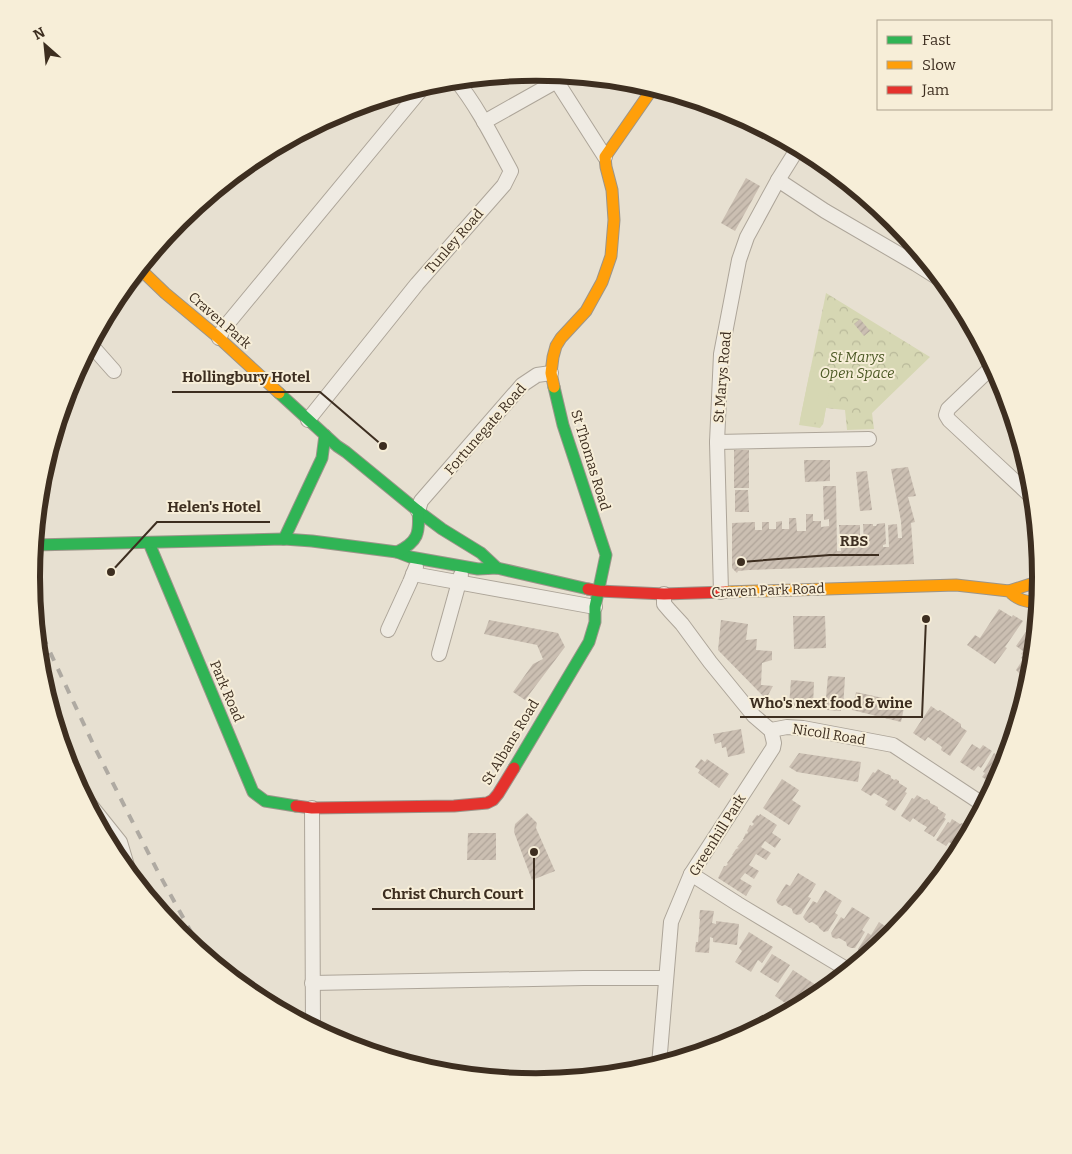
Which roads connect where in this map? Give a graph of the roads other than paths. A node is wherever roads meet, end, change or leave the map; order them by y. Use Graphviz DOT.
graph roads {
  1 [pos="547,81"];
  2 [pos="557,82"];
  3 [pos="461,87"];
  4 [pos="648,94"];
  5 [pos="415,96"];
  6 [pos="484,122"];
  7 [pos="794,154"];
  8 [pos="605,157"];
  9 [pos="778,180"];
  10 [pos="916,259"];
  11 [pos="144,273"];
  12 [pos="219,338"];
  13 [pos="95,350"];
  14 [pos="114,370"];
  15 [pos="987,372"];
  16 [pos="551,373"];
  17 [pos="308,420"];
  18 [pos="325,435"];
  19 [pos="869,440"];
  20 [pos="717,442"];
  21 [pos="346,452"];
  22 [pos="322,458"];
  23 [pos="1024,489"];
  24 [pos="297,511"];
  25 [pos="418,512"];
  26 [pos="284,539"];
  27 [pos="312,541"];
  28 [pos="149,543"];
  29 [pos="41,545"];
  30 [pos="398,552"];
  31 [pos="606,555"];
  32 [pos="418,558"];
  33 [pos="463,566"];
  34 [pos="497,568"];
  35 [pos="414,574"];
  36 [pos="459,582"];
  37 [pos="1032,582"];
  38 [pos="599,591"];
  39 [pos="1009,591"];
  40 [pos="721,592"];
  41 [pos="664,594"];
  42 [pos="1031,602"];
  43 [pos="595,607"];
  44 [pos="388,630"];
  45 [pos="439,654"];
  46 [pos="771,730"];
  47 [pos="978,801"];
  48 [pos="312,808"];
  49 [pos="105,824"];
  50 [pos="123,851"];
  51 [pos="691,874"];
  52 [pos="843,967"];
  53 [pos="665,978"];
  54 [pos="312,983"];
  55 [pos="313,1020"];
  56 [pos="660,1057"];
  1 -- 6 [label="street"];
  2 -- 8 [label="street"];
  3 -- 6 [label="street"];
  4 -- 8 [label="main road"];
  5 -- 12 [label="street"];
  6 -- 17 [label="street, Tunley Road"];
  7 -- 9 [label="street, St Marys Road"];
  8 -- 16 [label="main road"];
  9 -- 10 [label="street"];
  9 -- 20 [label="street, St Marys Road"];
  11 -- 12 [label="main road, Craven Park"];
  12 -- 17 [label="main road, Craven Park"];
  13 -- 14 [label="street"];
  15 -- 23 [label="street"];
  16 -- 25 [label="street, Fortunegate Road"];
  16 -- 31 [label="main road, St Thomas Road"];
  17 -- 18 [label="main road, Craven Park"];
  18 -- 21 [label="main road, Craven Park"];
  18 -- 22 [label="main road"];
  19 -- 20 [label="street"];
  20 -- 40 [label="street, St Marys Road"];
  21 -- 22 [label="main road"];
  21 -- 25 [label="main road, Craven Park"];
  22 -- 24 [label="main road"];
  24 -- 26 [label="main road"];
  24 -- 27 [label="main road"];
  25 -- 30 [label="main road"];
  25 -- 34 [label="main road, Craven Park Road"];
  26 -- 27 [label="main road"];
  26 -- 28 [label="main road"];
  27 -- 30 [label="main road"];
  28 -- 29 [label="main road"];
  28 -- 48 [label="main road, Park Road"];
  30 -- 32 [label="main road, Craven Park Road"];
  31 -- 38 [label="main road, St Albans Road"];
  32 -- 33 [label="main road, Craven Park Road"];
  32 -- 35 [label="street"];
  33 -- 34 [label="main road, Craven Park Road"];
  33 -- 36 [label="street"];
  34 -- 38 [label="main road, Craven Park Road"];
  35 -- 36 [label="street"];
  35 -- 44 [label="street"];
  36 -- 43 [label="street"];
  36 -- 45 [label="street"];
  37 -- 39 [label="main road"];
  38 -- 41 [label="main road, Craven Park Road"];
  38 -- 43 [label="main road, St Albans Road"];
  39 -- 40 [label="main road, Craven Park Road"];
  39 -- 42 [label="main road, Craven Park Road"];
  40 -- 41 [label="main road, Craven Park Road"];
  41 -- 46 [label="street"];
  43 -- 48 [label="main road, St Albans Road"];
  46 -- 47 [label="street, Nicoll Road"];
  46 -- 51 [label="street, Greenhill Park"];
  48 -- 54 [label="street"];
  49 -- 50 [label="street"];
  51 -- 52 [label="street"];
  51 -- 53 [label="street, Greenhill Park"];
  53 -- 54 [label="street"];
  53 -- 56 [label="street, Greenhill Park"];
  54 -- 55 [label="street"];
}
